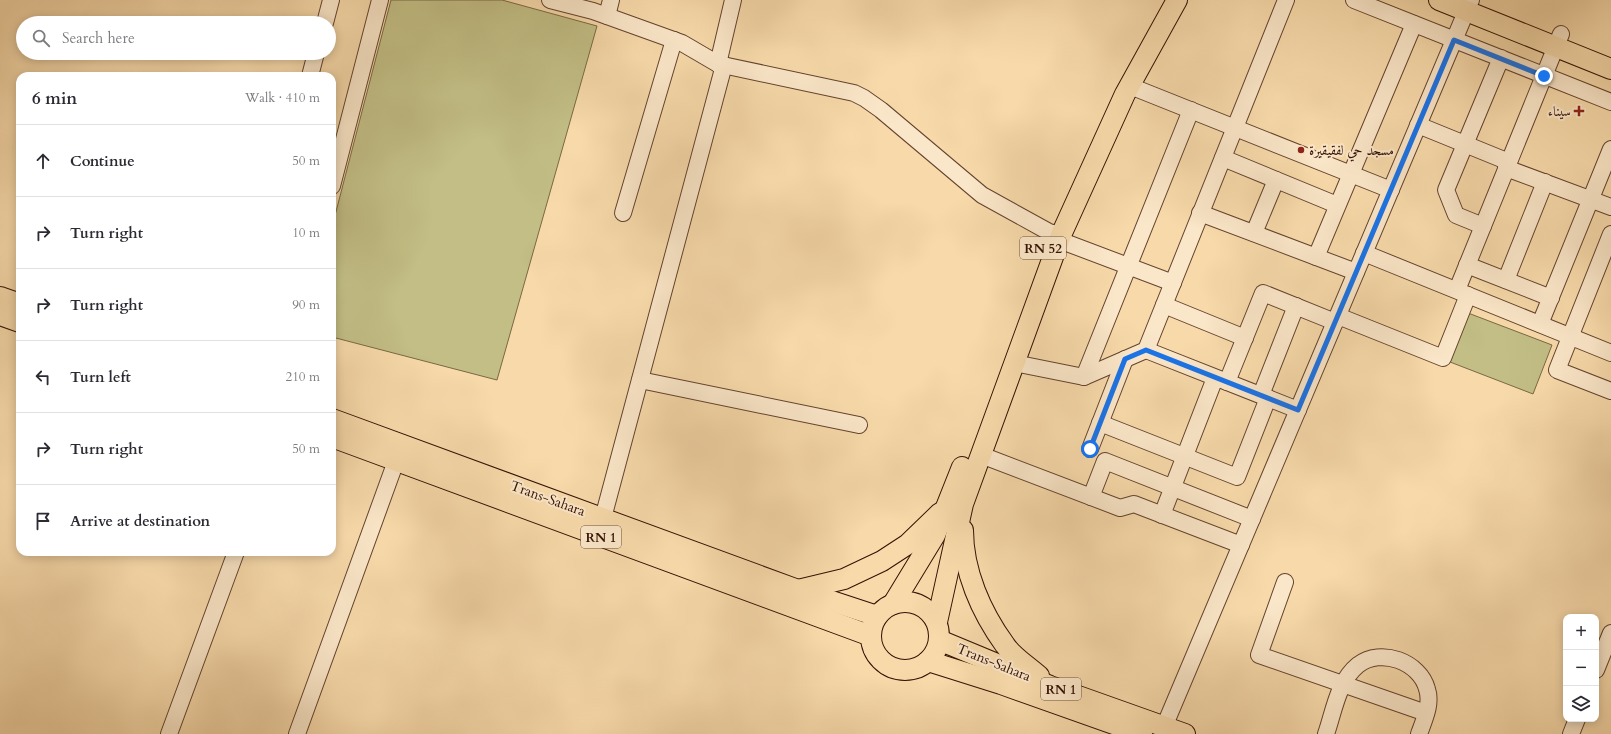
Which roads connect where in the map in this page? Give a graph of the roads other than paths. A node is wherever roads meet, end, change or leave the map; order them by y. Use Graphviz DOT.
graph roads {
  1 [pos="331,0"];
  2 [pos="380,0"];
  3 [pos="550,0"];
  4 [pos="611,0"];
  5 [pos="733,0"];
  6 [pos="1162,0"];
  7 [pos="1177,0"];
  8 [pos="1286,0"];
  9 [pos="1354,0"];
  10 [pos="1439,0"];
  11 [pos="1470,4"];
  12 [pos="327,16"];
  13 [pos="607,16"];
  14 [pos="1414,24"];
  15 [pos="674,40"];
  16 [pos="1454,40"];
  17 [pos="1558,40"];
  18 [pos="1611,54"];
  19 [pos="1501,58"];
  20 [pos="314,60"];
  21 [pos="721,64"];
  22 [pos="1611,69"];
  23 [pos="311,72"];
  24 [pos="1544,76"];
  25 [pos="1130,86"];
  26 [pos="1611,102"];
  27 [pos="1191,110"];
  28 [pos="1418,125"];
  29 [pos="1235,128"];
  30 [pos="1465,144"];
  31 [pos="1611,149"];
  32 [pos="1223,158"];
  33 [pos="1508,165"];
  34 [pos="336,170"];
  35 [pos="1351,174"];
  36 [pos="1276,180"];
  37 [pos="1545,182"];
  38 [pos="1391,190"];
  39 [pos="1591,199"];
  40 [pos="1338,205"];
  41 [pos="1611,207"];
  42 [pos="622,213"];
  43 [pos="1200,213"];
  44 [pos="1483,226"];
  45 [pos="1254,233"];
  46 [pos="1056,236"];
  47 [pos="1609,243"];
  48 [pos="1364,253"];
  49 [pos="1316,257"];
  50 [pos="1467,265"];
  51 [pos="1128,266"];
  52 [pos="1356,272"];
  53 [pos="1506,280"];
  54 [pos="1173,283"];
  55 [pos="1463,293"];
  56 [pos="0,297"];
  57 [pos="1551,298"];
  58 [pos="16,303"];
  59 [pos="1164,305"];
  60 [pos="1296,306"];
  61 [pos="0,315"];
  62 [pos="1336,319"];
  63 [pos="16,321"];
  64 [pos="1540,324"];
  65 [pos="1570,336"];
  66 [pos="1245,338"];
  67 [pos="1146,350"];
  68 [pos="1611,353"];
  69 [pos="1125,359"];
  70 [pos="1014,363"];
  71 [pos="1084,377"];
  72 [pos="640,380"];
  73 [pos="1221,380"];
  74 [pos="1611,391"];
  75 [pos="1264,397"];
  76 [pos="1298,410"];
  77 [pos="336,421"];
  78 [pos="1100,423"];
  79 [pos="859,425"];
  80 [pos="336,439"];
  81 [pos="1090,449"];
  82 [pos="399,453"];
  83 [pos="981,455"];
  84 [pos="1185,456"];
  85 [pos="1173,488"];
  86 [pos="1091,497"];
  87 [pos="955,505"];
  88 [pos="1162,515"];
  89 [pos="603,518"];
  90 [pos="1252,519"];
  91 [pos="1241,545"];
  92 [pos="235,556"];
  93 [pos="1285,582"];
  94 [pos="798,590"];
  95 [pos="893,604"];
  96 [pos="877,616"];
  97 [pos="938,631"];
  98 [pos="1611,633"];
  99 [pos="871,636"];
  100 [pos="928,661"];
  101 [pos="1599,663"];
  102 [pos="1344,684"];
  103 [pos="1050,686"];
  104 [pos="1426,713"];
  105 [pos="1576,722"];
  106 [pos="1164,727"];
  107 [pos="169,734"];
  108 [pos="297,734"];
  109 [pos="1142,734"];
  110 [pos="1185,734"];
  111 [pos="1326,734"];
  112 [pos="1419,734"];
  113 [pos="1571,734"];
  1 -- 12 [label="street"];
  2 -- 34 [label="street"];
  3 -- 13 [label="street"];
  4 -- 13 [label="street"];
  5 -- 21 [label="street"];
  6 -- 46 [label="main road, RN 52"];
  7 -- 25 [label="main road, RN 52"];
  8 -- 29 [label="street"];
  9 -- 14 [label="street"];
  10 -- 11 [label="main road"];
  11 -- 16 [label="street"];
  11 -- 17 [label="main road"];
  13 -- 15 [label="street"];
  14 -- 16 [label="street"];
  14 -- 35 [label="street"];
  15 -- 21 [label="street"];
  15 -- 42 [label="street"];
  16 -- 19 [label="street"];
  16 -- 28 [label="street"];
  17 -- 18 [label="main road"];
  17 -- 22 [label="main road"];
  17 -- 24 [label="street"];
  19 -- 24 [label="street"];
  19 -- 30 [label="street"];
  20 -- 23 [label="street"];
  21 -- 46 [label="street"];
  21 -- 72 [label="street"];
  24 -- 26 [label="street"];
  24 -- 33 [label="street"];
  25 -- 27 [label="street"];
  25 -- 46 [label="main road, RN 52"];
  27 -- 29 [label="street"];
  27 -- 51 [label="street"];
  28 -- 30 [label="street"];
  28 -- 38 [label="street"];
  29 -- 32 [label="street"];
  29 -- 35 [label="street"];
  30 -- 33 [label="street"];
  30 -- 44 [label="street"];
  31 -- 39 [label="street"];
  32 -- 36 [label="street"];
  32 -- 43 [label="street"];
  33 -- 37 [label="street"];
  33 -- 44 [label="street"];
  35 -- 38 [label="street"];
  35 -- 40 [label="street"];
  36 -- 40 [label="street"];
  36 -- 45 [label="street"];
  37 -- 39 [label="street"];
  37 -- 53 [label="street"];
  38 -- 48 [label="street"];
  39 -- 41 [label="street"];
  39 -- 57 [label="street"];
  40 -- 49 [label="street"];
  43 -- 45 [label="street"];
  43 -- 54 [label="street"];
  44 -- 50 [label="street"];
  45 -- 49 [label="street"];
  46 -- 51 [label="street"];
  46 -- 70 [label="main road, RN 52"];
  46 -- 87 [label="main road, RN 52"];
  47 -- 65 [label="street"];
  48 -- 52 [label="street"];
  48 -- 55 [label="street"];
  49 -- 52 [label="street"];
  50 -- 53 [label="street"];
  50 -- 55 [label="street"];
  51 -- 54 [label="street"];
  51 -- 71 [label="street"];
  52 -- 62 [label="street"];
  53 -- 57 [label="street"];
  54 -- 59 [label="street"];
  55 -- 62 [label="street"];
  55 -- 64 [label="street"];
  56 -- 58 [label="main road"];
  57 -- 64 [label="street"];
  59 -- 66 [label="street"];
  59 -- 67 [label="street"];
  60 -- 62 [label="street"];
  60 -- 66 [label="street"];
  60 -- 75 [label="street"];
  61 -- 63 [label="main road"];
  62 -- 76 [label="street"];
  64 -- 65 [label="street"];
  65 -- 68 [label="street"];
  65 -- 74 [label="street"];
  66 -- 73 [label="street"];
  67 -- 69 [label="street"];
  67 -- 73 [label="street"];
  69 -- 71 [label="street"];
  69 -- 78 [label="street"];
  70 -- 71 [label="street"];
  70 -- 83 [label="main road, RN 52"];
  72 -- 79 [label="street"];
  72 -- 89 [label="street"];
  73 -- 75 [label="street"];
  73 -- 84 [label="street"];
  75 -- 76 [label="street"];
  75 -- 84 [label="street"];
  76 -- 90 [label="street"];
  77 -- 82 [label="main road, Trans-Sahara / RN 1"];
  78 -- 81 [label="street"];
  78 -- 84 [label="street"];
  80 -- 82 [label="main road, Trans-Sahara / RN 1"];
  82 -- 89 [label="main road, Trans-Sahara / RN 1"];
  82 -- 99 [label="main road, Trans-Sahara / RN 1"];
  82 -- 108 [label="street"];
  83 -- 86 [label="street"];
  83 -- 87 [label="main road, RN 52"];
  84 -- 85 [label="street"];
  85 -- 86 [label="street"];
  85 -- 88 [label="street"];
  85 -- 90 [label="street"];
  86 -- 88 [label="street"];
  87 -- 94 [label="main road"];
  87 -- 95 [label="main road"];
  87 -- 97 [label="main road"];
  87 -- 103 [label="main road"];
  88 -- 91 [label="street"];
  89 -- 94 [label="main road, Trans-Sahara / RN 1"];
  90 -- 91 [label="street"];
  91 -- 106 [label="street"];
  92 -- 107 [label="street"];
  93 -- 102 [label="street"];
  94 -- 96 [label="main road, Trans-Sahara / RN 1"];
  95 -- 96 [label="main road"];
  95 -- 97 [label="main road"];
  96 -- 99 [label="main road"];
  97 -- 100 [label="main road"];
  97 -- 103 [label="main road, Trans-Sahara / RN 1"];
  98 -- 101 [label="street"];
  99 -- 100 [label="main road"];
  100 -- 109 [label="main road, Trans-Sahara / RN 1"];
  102 -- 104 [label="street"];
  102 -- 104 [label="street"];
  102 -- 111 [label="street"];
  103 -- 106 [label="main road, Trans-Sahara / RN 1"];
  104 -- 112 [label="street"];
  105 -- 113 [label="street"];
  106 -- 110 [label="main road, Trans-Sahara / RN 1"];
}
